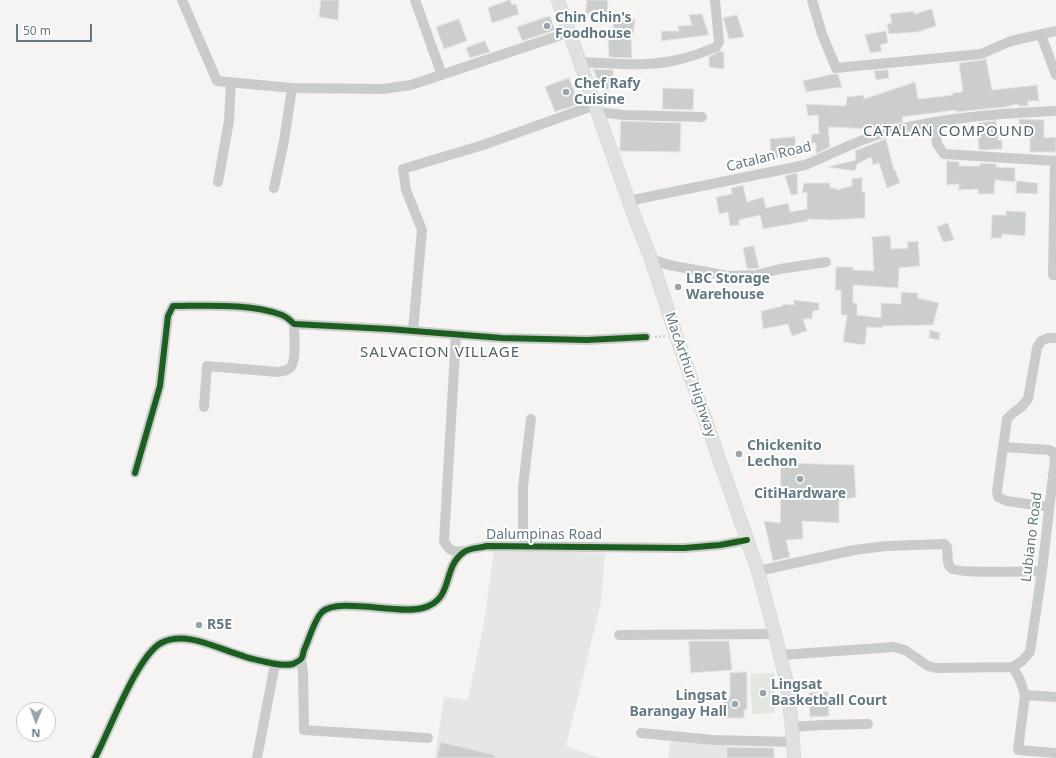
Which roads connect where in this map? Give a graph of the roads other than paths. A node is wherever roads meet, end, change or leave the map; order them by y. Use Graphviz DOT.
graph roads {
  1 [pos="182,0"];
  2 [pos="414,0"];
  3 [pos="558,0"];
  4 [pos="715,0"];
  5 [pos="812,0"];
  6 [pos="1056,31"];
  7 [pos="570,32"];
  8 [pos="1040,35"];
  9 [pos="580,62"];
  10 [pos="442,75"];
  11 [pos="1056,75"];
  12 [pos="231,82"];
  13 [pos="292,88"];
  14 [pos="596,109"];
  15 [pos="1056,111"];
  16 [pos="702,117"];
  17 [pos="934,122"];
  18 [pos="1056,161"];
  19 [pos="218,182"];
  20 [pos="274,188"];
  21 [pos="628,201"];
  22 [pos="651,259"];
  23 [pos="826,262"];
  24 [pos="1056,275"];
  25 [pos="294,324"];
  26 [pos="413,331"];
  27 [pos="456,335"];
  28 [pos="646,337"];
  29 [pos="1056,338"];
  30 [pos="204,407"];
  31 [pos="532,419"];
  32 [pos="1003,447"];
  33 [pos="135,473"];
  34 [pos="1049,507"];
  35 [pos="747,540"];
  36 [pos="523,546"];
  37 [pos="465,551"];
  38 [pos="758,571"];
  39 [pos="1042,572"];
  40 [pos="775,634"];
  41 [pos="619,635"];
  42 [pos="780,655"];
  43 [pos="301,659"];
  44 [pos="275,664"];
  45 [pos="1013,667"];
  46 [pos="1025,695"];
  47 [pos="1056,696"];
  48 [pos="868,724"];
  49 [pos="792,727"];
  50 [pos="641,734"];
  51 [pos="428,738"];
  52 [pos="793,742"];
  53 [pos="1056,753"];
  54 [pos="95,758"];
  55 [pos="257,758"];
  56 [pos="794,758"];
  1 -- 12 [label="street"];
  2 -- 10 [label="street"];
  3 -- 7 [label="main road, MacArthur Highway"];
  4 -- 9 [label="street"];
  5 -- 8 [label="street"];
  6 -- 8 [label="street"];
  7 -- 9 [label="main road, MacArthur Highway"];
  7 -- 10 [label="street"];
  8 -- 11 [label="street"];
  9 -- 14 [label="main road, MacArthur Highway"];
  10 -- 13 [label="street"];
  12 -- 13 [label="street"];
  12 -- 19 [label="street"];
  13 -- 20 [label="street"];
  14 -- 16 [label="street"];
  14 -- 21 [label="main road, MacArthur Highway"];
  14 -- 26 [label="street"];
  15 -- 17 [label="street, Catalan Road"];
  17 -- 18 [label="street"];
  17 -- 21 [label="street, Catalan Road"];
  18 -- 24 [label="street"];
  21 -- 22 [label="main road, MacArthur Highway"];
  22 -- 23 [label="street"];
  22 -- 35 [label="main road, MacArthur Highway"];
  25 -- 26 [label="street"];
  25 -- 30 [label="street"];
  25 -- 33 [label="street"];
  26 -- 27 [label="street"];
  27 -- 28 [label="street"];
  27 -- 37 [label="street"];
  29 -- 32 [label="street"];
  31 -- 36 [label="street"];
  32 -- 34 [label="street"];
  32 -- 34 [label="street, Lubiano Road"];
  34 -- 39 [label="street, Lubiano Road"];
  35 -- 36 [label="street, Dalumpinas Road"];
  35 -- 38 [label="main road, MacArthur Highway"];
  36 -- 37 [label="street, Dalumpinas Road"];
  37 -- 43 [label="street"];
  38 -- 39 [label="street"];
  38 -- 40 [label="main road, MacArthur Highway"];
  39 -- 45 [label="street, Lubiano Road"];
  40 -- 41 [label="street"];
  40 -- 42 [label="main road, MacArthur Highway"];
  42 -- 45 [label="street"];
  42 -- 49 [label="main road, MacArthur Highway"];
  43 -- 44 [label="street"];
  43 -- 51 [label="street"];
  44 -- 54 [label="street"];
  44 -- 55 [label="street"];
  45 -- 46 [label="street"];
  46 -- 47 [label="street"];
  46 -- 53 [label="street"];
  48 -- 49 [label="street"];
  49 -- 52 [label="main road, MacArthur Highway"];
  50 -- 52 [label="street"];
  52 -- 56 [label="main road, MacArthur Highway"];
}
